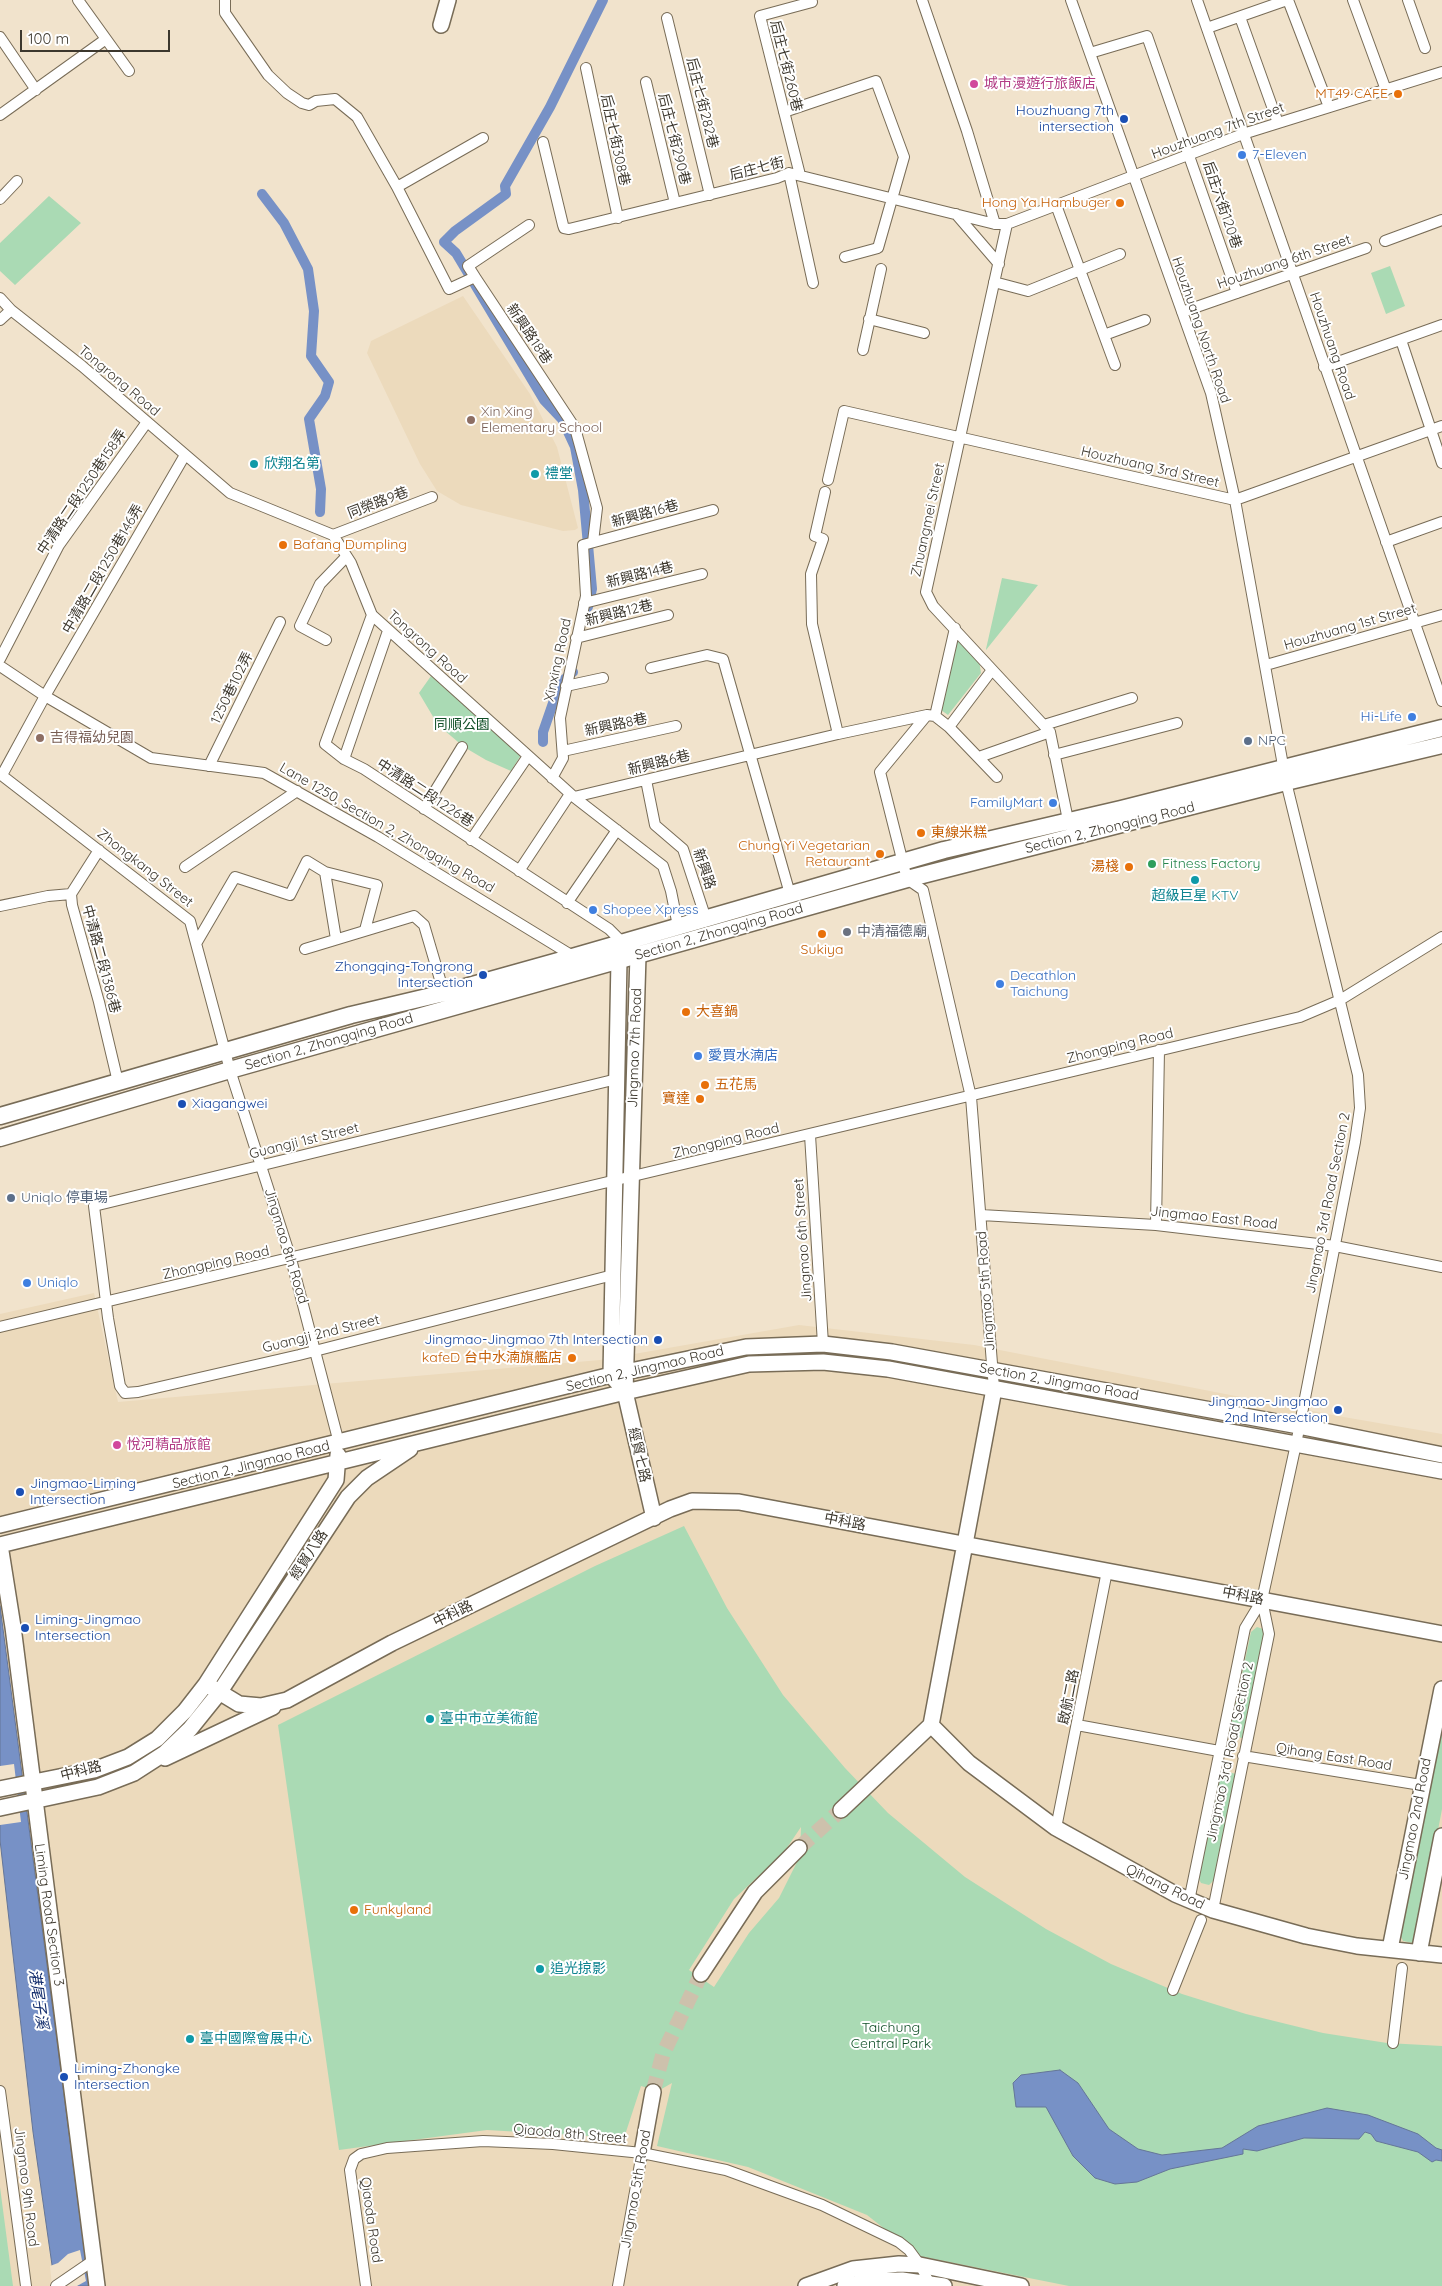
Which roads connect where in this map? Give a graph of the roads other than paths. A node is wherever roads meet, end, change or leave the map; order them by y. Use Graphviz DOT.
graph roads {
  1 [pos="78,0"];
  2 [pos="225,0"];
  3 [pos="448,0"];
  4 [pos="922,0"];
  5 [pos="1071,0"];
  6 [pos="1197,0"];
  7 [pos="1288,0"];
  8 [pos="1353,0"];
  9 [pos="1408,0"];
  10 [pos="812,2"];
  11 [pos="1240,17"];
  12 [pos="667,18"];
  13 [pos="441,25"];
  14 [pos="1207,28"];
  15 [pos="0,37"];
  16 [pos="106,39"];
  17 [pos="1425,48"];
  18 [pos="1090,53"];
  19 [pos="586,68"];
  20 [pos="129,71"];
  21 [pos="1442,72"];
  22 [pos="646,82"];
  23 [pos="36,90"];
  24 [pos="1386,90"];
  25 [pos="1329,107"];
  26 [pos="784,112"];
  27 [pos="0,115"];
  28 [pos="1278,123"];
  29 [pos="1244,134"];
  30 [pos="483,138"];
  31 [pos="543,142"];
  32 [pos="1190,154"];
  33 [pos="789,173"];
  34 [pos="800,176"];
  35 [pos="1134,176"];
  36 [pos="17,181"];
  37 [pos="397,187"];
  38 [pos="710,195"];
  39 [pos="892,198"];
  40 [pos="0,199"];
  41 [pos="675,203"];
  42 [pos="1056,205"];
  43 [pos="956,214"];
  44 [pos="618,218"];
  45 [pos="1442,220"];
  46 [pos="995,224"];
  47 [pos="1007,224"];
  48 [pos="528,225"];
  49 [pos="1385,241"];
  50 [pos="1366,248"];
  51 [pos="1120,254"];
  52 [pos="845,257"];
  53 [pos="999,264"];
  54 [pos="881,269"];
  55 [pos="1080,270"];
  56 [pos="1292,275"];
  57 [pos="475,276"];
  58 [pos="994,282"];
  59 [pos="813,283"];
  60 [pos="1237,293"];
  61 [pos="0,298"];
  62 [pos="11,310"];
  63 [pos="1182,312"];
  64 [pos="869,319"];
  65 [pos="0,320"];
  66 [pos="1146,320"];
  67 [pos="1442,325"];
  68 [pos="924,333"];
  69 [pos="1104,335"];
  70 [pos="1401,340"];
  71 [pos="862,350"];
  72 [pos="1115,365"];
  73 [pos="1324,367"];
  74 [pos="147,422"];
  75 [pos="1442,426"];
  76 [pos="1431,430"];
  77 [pos="960,438"];
  78 [pos="185,455"];
  79 [pos="1356,458"];
  80 [pos="1442,463"];
  81 [pos="828,480"];
  82 [pos="825,492"];
  83 [pos="432,497"];
  84 [pos="1235,500"];
  85 [pos="713,510"];
  86 [pos="1442,522"];
  87 [pos="333,535"];
  88 [pos="1386,542"];
  89 [pos="588,544"];
  90 [pos="346,557"];
  91 [pos="702,574"];
  92 [pos="584,603"];
  93 [pos="372,615"];
  94 [pos="668,615"];
  95 [pos="1442,615"];
  96 [pos="280,622"];
  97 [pos="1416,622"];
  98 [pos="955,628"];
  99 [pos="388,631"];
  100 [pos="576,638"];
  101 [pos="326,640"];
  102 [pos="0,659"];
  103 [pos="1266,665"];
  104 [pos="0,666"];
  105 [pos="651,668"];
  106 [pos="992,670"];
  107 [pos="603,678"];
  108 [pos="566,686"];
  109 [pos="45,696"];
  110 [pos="1132,698"];
  111 [pos="1442,701"];
  112 [pos="931,716"];
  113 [pos="1176,723"];
  114 [pos="676,726"];
  115 [pos="949,727"];
  116 [pos="1047,728"];
  117 [pos="1442,728"];
  118 [pos="838,734"];
  119 [pos="1442,745"];
  120 [pos="462,747"];
  121 [pos="563,751"];
  122 [pos="750,755"];
  123 [pos="1054,755"];
  124 [pos="528,756"];
  125 [pos="979,757"];
  126 [pos="344,758"];
  127 [pos="209,766"];
  128 [pos="1,775"];
  129 [pos="1285,775"];
  130 [pos="997,777"];
  131 [pos="552,778"];
  132 [pos="646,780"];
  133 [pos="297,791"];
  134 [pos="572,796"];
  135 [pos="424,809"];
  136 [pos="1070,829"];
  137 [pos="617,830"];
  138 [pos="472,840"];
  139 [pos="99,850"];
  140 [pos="904,861"];
  141 [pos="185,867"];
  142 [pos="519,871"];
  143 [pos="325,872"];
  144 [pos="907,879"];
  145 [pos="71,894"];
  146 [pos="790,894"];
  147 [pos="568,903"];
  148 [pos="0,906"];
  149 [pos="706,919"];
  150 [pos="678,926"];
  151 [pos="365,930"];
  152 [pos="1442,937"];
  153 [pos="336,938"];
  154 [pos="197,942"];
  155 [pos="623,943"];
  156 [pos="305,949"];
  157 [pos="638,955"];
  158 [pos="574,956"];
  159 [pos="619,960"];
  160 [pos="586,971"];
  161 [pos="444,993"];
  162 [pos="1340,1000"];
  163 [pos="1159,1050"];
  164 [pos="226,1051"];
  165 [pos="230,1070"];
  166 [pos="617,1079"];
  167 [pos="118,1082"];
  168 [pos="971,1097"];
  169 [pos="0,1116"];
  170 [pos="810,1134"];
  171 [pos="0,1138"];
  172 [pos="261,1165"];
  173 [pos="631,1178"];
  174 [pos="615,1182"];
  175 [pos="981,1216"];
  176 [pos="1156,1225"];
  177 [pos="1335,1246"];
  178 [pos="291,1259"];
  179 [pos="1442,1267"];
  180 [pos="613,1275"];
  181 [pos="106,1303"];
  182 [pos="0,1327"];
  183 [pos="823,1344"];
  184 [pos="317,1350"];
  185 [pos="992,1370"];
  186 [pos="618,1374"];
  187 [pos="994,1389"];
  188 [pos="625,1392"];
  189 [pos="1299,1426"];
  190 [pos="424,1441"];
  191 [pos="339,1443"];
  192 [pos="1296,1444"];
  193 [pos="1442,1455"];
  194 [pos="344,1461"];
  195 [pos="1442,1472"];
  196 [pos="348,1497"];
  197 [pos="654,1518"];
  198 [pos="0,1525"];
  199 [pos="965,1544"];
  200 [pos="0,1545"];
  201 [pos="1107,1571"];
  202 [pos="1262,1600"];
  203 [pos="1442,1634"];
  204 [pos="206,1684"];
  205 [pos="1442,1688"];
  206 [pos="218,1693"];
  207 [pos="287,1700"];
  208 [pos="931,1725"];
  209 [pos="1078,1726"];
  210 [pos="1219,1751"];
  211 [pos="1243,1756"];
  212 [pos="134,1772"];
  213 [pos="32,1782"];
  214 [pos="1421,1785"];
  215 [pos="0,1789"];
  216 [pos="34,1802"];
  217 [pos="0,1808"];
  218 [pos="841,1810"];
  219 [pos="1056,1828"];
  220 [pos="1442,1836"];
  221 [pos="799,1848"];
  222 [pos="1189,1901"];
  223 [pos="1207,1915"];
  224 [pos="1390,1949"];
  225 [pos="1419,1953"];
  226 [pos="1442,1955"];
  227 [pos="1402,1968"];
  228 [pos="701,1974"];
  229 [pos="1173,1990"];
  230 [pos="1393,2043"];
  231 [pos="0,2091"];
  232 [pos="653,2092"];
  233 [pos="642,2153"];
  234 [pos="354,2158"];
  235 [pos="91,2262"];
  236 [pos="920,2265"];
  237 [pos="929,2282"];
  238 [pos="26,2286"];
  239 [pos="56,2286"];
  240 [pos="97,2286"];
  241 [pos="366,2286"];
  242 [pos="618,2286"];
  243 [pos="806,2286"];
  244 [pos="845,2286"];
  245 [pos="944,2286"];
  246 [pos="1021,2286"];
  1 -- 16 [label="street"];
  2 -- 37 [label="street"];
  3 -- 13 [label="street"];
  4 -- 46 [label="street"];
  5 -- 18 [label="street, Houzhuang North Road"];
  6 -- 14 [label="street, Houzhuang Road"];
  7 -- 11 [label="street"];
  7 -- 25 [label="street"];
  8 -- 24 [label="street"];
  9 -- 17 [label="street"];
  10 -- 26 [label="street, 后庄七街260巷"];
  11 -- 14 [label="street"];
  11 -- 28 [label="street"];
  12 -- 38 [label="street, 后庄七街282巷"];
  14 -- 29 [label="street, Houzhuang Road"];
  15 -- 23 [label="street"];
  16 -- 20 [label="street"];
  16 -- 23 [label="street"];
  18 -- 32 [label="street, 后庄六街120巷"];
  18 -- 35 [label="street, Houzhuang North Road"];
  19 -- 44 [label="street, 后庄七街308巷"];
  21 -- 24 [label="street, Houzhuang 7th Street"];
  22 -- 41 [label="street, 后庄七街290巷"];
  23 -- 27 [label="street"];
  24 -- 25 [label="street, Houzhuang 7th Street"];
  25 -- 28 [label="street, Houzhuang 7th Street"];
  26 -- 34 [label="street, 后庄七街260巷"];
  26 -- 39 [label="street"];
  28 -- 29 [label="street, Houzhuang 7th Street"];
  29 -- 32 [label="street, Houzhuang 7th Street"];
  29 -- 56 [label="street, Houzhuang Road"];
  30 -- 37 [label="street"];
  31 -- 44 [label="street, 后庄七街"];
  32 -- 35 [label="street, Houzhuang 7th Street"];
  32 -- 60 [label="street, 后庄六街120巷"];
  33 -- 34 [label="street, 后庄七街"];
  33 -- 38 [label="street, 后庄七街"];
  33 -- 59 [label="street"];
  34 -- 39 [label="street, 后庄七街"];
  35 -- 42 [label="street, Houzhuang 7th Street"];
  35 -- 63 [label="street, Houzhuang North Road"];
  36 -- 40 [label="street"];
  37 -- 57 [label="street"];
  38 -- 41 [label="street, 后庄七街"];
  39 -- 43 [label="street, 后庄七街"];
  39 -- 52 [label="street"];
  41 -- 44 [label="street, 后庄七街"];
  42 -- 47 [label="street, Houzhuang 7th Street"];
  42 -- 55 [label="street"];
  43 -- 46 [label="street, 后庄七街"];
  43 -- 53 [label="street"];
  45 -- 49 [label="street"];
  46 -- 47 [label="street, 后庄七街"];
  47 -- 53 [label="street, Zhuangmei Street"];
  48 -- 57 [label="street"];
  50 -- 56 [label="street, Houzhuang 6th Street"];
  51 -- 55 [label="street"];
  53 -- 58 [label="street, Zhuangmei Street"];
  54 -- 64 [label="street"];
  55 -- 58 [label="street"];
  55 -- 69 [label="street"];
  56 -- 60 [label="street, Houzhuang 6th Street"];
  56 -- 73 [label="street, Houzhuang Road"];
  57 -- 89 [label="street, 新興路18巷"];
  58 -- 77 [label="street, Zhuangmei Street"];
  60 -- 63 [label="street, Houzhuang 6th Street"];
  61 -- 62 [label="street, Tongrong Road"];
  62 -- 65 [label="street"];
  62 -- 74 [label="street, Tongrong Road"];
  63 -- 84 [label="street, Houzhuang North Road"];
  64 -- 68 [label="street"];
  64 -- 71 [label="street"];
  66 -- 69 [label="street"];
  67 -- 70 [label="street"];
  69 -- 72 [label="street"];
  70 -- 73 [label="street"];
  70 -- 76 [label="street"];
  73 -- 79 [label="street, Houzhuang Road"];
  74 -- 78 [label="street, Tongrong Road"];
  74 -- 102 [label="street, 中清路二段1250巷158弄"];
  75 -- 76 [label="street, Houzhuang 3rd Street"];
  76 -- 79 [label="street, Houzhuang 3rd Street"];
  76 -- 80 [label="street"];
  77 -- 81 [label="street, Houzhuang 3rd Street"];
  77 -- 84 [label="street, Houzhuang 3rd Street"];
  77 -- 98 [label="street, Zhuangmei Street"];
  78 -- 87 [label="street, Tongrong Road"];
  78 -- 109 [label="street, 中清路二段1250巷146弄"];
  79 -- 84 [label="street, Houzhuang 3rd Street"];
  79 -- 88 [label="street, Houzhuang Road"];
  82 -- 118 [label="street"];
  83 -- 87 [label="street, 同榮路9巷"];
  84 -- 103 [label="street, Houzhuang North Road"];
  85 -- 89 [label="street, 新興路16巷"];
  86 -- 88 [label="street"];
  87 -- 90 [label="street, Tongrong Road"];
  88 -- 97 [label="street, Houzhuang Road"];
  89 -- 92 [label="street, Xinxing Road"];
  90 -- 93 [label="street, Tongrong Road"];
  90 -- 101 [label="street"];
  91 -- 92 [label="street, 新興路14巷"];
  92 -- 100 [label="street, Xinxing Road"];
  93 -- 99 [label="street, Tongrong Road"];
  93 -- 126 [label="street, 中清路二段1226巷"];
  94 -- 100 [label="street, 新興路12巷"];
  95 -- 97 [label="street, Houzhuang 1st Street"];
  96 -- 127 [label="street, 1250巷102弄"];
  97 -- 103 [label="street, Houzhuang 1st Street"];
  97 -- 111 [label="street, Houzhuang Road"];
  98 -- 106 [label="street, Zhuangmei Street"];
  98 -- 112 [label="street"];
  99 -- 124 [label="street, Tongrong Road"];
  99 -- 126 [label="street"];
  100 -- 108 [label="street, Xinxing Road"];
  103 -- 129 [label="street, Houzhuang North Road"];
  104 -- 109 [label="street, Lane 1250, Section 2, Zhongqing Road"];
  105 -- 122 [label="street"];
  106 -- 115 [label="street"];
  106 -- 116 [label="street, Zhuangmei Street"];
  107 -- 108 [label="street"];
  108 -- 121 [label="street, Xinxing Road"];
  109 -- 127 [label="street, Lane 1250, Section 2, Zhongqing Road"];
  109 -- 128 [label="street, 中清路二段1250巷146弄"];
  110 -- 116 [label="street"];
  112 -- 115 [label="street"];
  112 -- 118 [label="street, 新興路6巷"];
  112 -- 140 [label="street"];
  113 -- 123 [label="street"];
  114 -- 121 [label="street, 新興路8巷"];
  115 -- 125 [label="street"];
  116 -- 123 [label="street"];
  116 -- 125 [label="street"];
  117 -- 129 [label="main road, Section 2, Zhongqing Road"];
  118 -- 122 [label="street, 新興路6巷"];
  119 -- 129 [label="main road, Section 2, Zhongqing Road"];
  120 -- 135 [label="street"];
  121 -- 131 [label="street, Xinxing Road"];
  122 -- 132 [label="street, 新興路6巷"];
  122 -- 146 [label="street"];
  123 -- 136 [label="street"];
  124 -- 131 [label="street, Tongrong Road"];
  124 -- 138 [label="street"];
  125 -- 130 [label="street"];
  126 -- 135 [label="street, 中清路二段1226巷"];
  127 -- 133 [label="street, Lane 1250, Section 2, Zhongqing Road"];
  128 -- 139 [label="street, Zhongkang Street"];
  129 -- 136 [label="main road, Section 2, Zhongqing Road"];
  129 -- 162 [label="street, Jingmao 3rd Road Section 2"];
  131 -- 134 [label="street, Tongrong Road"];
  132 -- 134 [label="street, 新興路6巷"];
  132 -- 149 [label="street, 新興路"];
  133 -- 141 [label="street"];
  133 -- 158 [label="street, Lane 1250, Section 2, Zhongqing Road"];
  134 -- 137 [label="street, Tongrong Road"];
  134 -- 142 [label="street"];
  135 -- 138 [label="street, 中清路二段1226巷"];
  136 -- 140 [label="main road, Section 2, Zhongqing Road"];
  136 -- 144 [label="main road, Section 2, Zhongqing Road"];
  137 -- 147 [label="street"];
  137 -- 150 [label="street, Tongrong Road"];
  138 -- 142 [label="street, 中清路二段1226巷"];
  139 -- 145 [label="street, 中清路二段1386巷"];
  139 -- 154 [label="street, Zhongkang Street"];
  140 -- 144 [label="street"];
  140 -- 146 [label="main road, Section 2, Zhongqing Road"];
  142 -- 147 [label="street, 中清路二段1226巷"];
  143 -- 151 [label="street"];
  143 -- 153 [label="street"];
  143 -- 154 [label="street"];
  144 -- 157 [label="main road, Section 2, Zhongqing Road"];
  144 -- 168 [label="street, Jingmao 5th Road"];
  145 -- 148 [label="street"];
  145 -- 167 [label="street, 中清路二段1386巷"];
  146 -- 149 [label="main road, Section 2, Zhongqing Road"];
  147 -- 155 [label="street, 中清路二段1226巷"];
  149 -- 150 [label="main road, Section 2, Zhongqing Road"];
  150 -- 155 [label="main road, Section 2, Zhongqing Road"];
  151 -- 153 [label="street"];
  151 -- 161 [label="street"];
  152 -- 162 [label="street, Zhongping Road"];
  153 -- 156 [label="street"];
  154 -- 164 [label="street, Zhongkang Street"];
  155 -- 157 [label="street"];
  155 -- 158 [label="main road, Section 2, Zhongqing Road"];
  155 -- 159 [label="street, Jingmao 7th Road"];
  157 -- 159 [label="main road, Section 2, Zhongqing Road"];
  157 -- 173 [label="street, Jingmao 7th Road"];
  158 -- 160 [label="street, Lane 1250, Section 2, Zhongqing Road"];
  158 -- 161 [label="main road, Section 2, Zhongqing Road"];
  159 -- 160 [label="main road, Section 2, Zhongqing Road"];
  159 -- 166 [label="street, Jingmao 7th Road"];
  160 -- 165 [label="main road, Section 2, Zhongqing Road"];
  161 -- 164 [label="main road, Section 2, Zhongqing Road"];
  162 -- 163 [label="street, Zhongping Road"];
  162 -- 177 [label="street, Jingmao 3rd Road Section 2"];
  163 -- 168 [label="street, Zhongping Road"];
  163 -- 176 [label="street"];
  164 -- 165 [label="street, Jingmao 8th Road"];
  164 -- 167 [label="main road, Section 2, Zhongqing Road"];
  165 -- 171 [label="main road, Section 2, Zhongqing Road"];
  165 -- 172 [label="street, Jingmao 8th Road"];
  166 -- 172 [label="street, Guangji 1st Street"];
  166 -- 174 [label="street, Jingmao 7th Road"];
  167 -- 169 [label="main road, Section 2, Zhongqing Road"];
  168 -- 170 [label="street, Zhongping Road"];
  168 -- 175 [label="street, Jingmao 5th Road"];
  170 -- 173 [label="street, Zhongping Road"];
  170 -- 183 [label="street, Jingmao 6th Street"];
  172 -- 178 [label="street, Jingmao 8th Road"];
  172 -- 181 [label="street, Guangji 1st Street"];
  173 -- 174 [label="street, Zhongping Road"];
  173 -- 186 [label="street, Jingmao 7th Road"];
  174 -- 178 [label="street, Zhongping Road"];
  174 -- 180 [label="street, Jingmao 7th Road"];
  175 -- 176 [label="street, Jingmao East Road"];
  175 -- 185 [label="street, Jingmao 5th Road"];
  176 -- 177 [label="street, Jingmao East Road"];
  177 -- 179 [label="street, Jingmao East Road"];
  177 -- 189 [label="street, Jingmao 3rd Road Section 2"];
  178 -- 181 [label="street, Zhongping Road"];
  178 -- 184 [label="street, Jingmao 8th Road"];
  180 -- 184 [label="street, Guangji 2nd Street"];
  180 -- 186 [label="street, Jingmao 7th Road"];
  181 -- 182 [label="street, Zhongping Road"];
  181 -- 184 [label="street, Guangji 2nd Street"];
  183 -- 185 [label="street, Section 2, Jingmao Road"];
  183 -- 186 [label="street, Section 2, Jingmao Road"];
  184 -- 191 [label="street, Jingmao 8th Road"];
  185 -- 187 [label="street, Jingmao 5th Road"];
  185 -- 189 [label="street, Section 2, Jingmao Road"];
  186 -- 188 [label="street"];
  186 -- 191 [label="street, Section 2, Jingmao Road"];
  187 -- 188 [label="street, Section 2, Jingmao Road"];
  187 -- 192 [label="street, Section 2, Jingmao Road"];
  187 -- 199 [label="street, Jingmao 5th Road"];
  188 -- 190 [label="street, Section 2, Jingmao Road"];
  188 -- 197 [label="street, 經貿七路"];
  189 -- 192 [label="street, Jingmao 3rd Road Section 2"];
  189 -- 193 [label="street, Section 2, Jingmao Road"];
  190 -- 194 [label="street, Section 2, Jingmao Road"];
  190 -- 196 [label="street, 經貿八路"];
  191 -- 194 [label="street, Jingmao 8th Road"];
  191 -- 198 [label="street, Section 2, Jingmao Road"];
  192 -- 195 [label="street, Section 2, Jingmao Road"];
  192 -- 202 [label="street, Jingmao 3rd Road Section 2"];
  194 -- 196 [label="street, Jingmao 8th Road"];
  194 -- 200 [label="street, Section 2, Jingmao Road"];
  194 -- 204 [label="street, Jingmao 8th Road"];
  196 -- 206 [label="street, 經貿八路"];
  197 -- 199 [label="street, 中科路"];
  197 -- 207 [label="street, 中科路"];
  199 -- 201 [label="street, 中科路"];
  199 -- 208 [label="street, Jingmao 5th Road"];
  200 -- 213 [label="street, Liming Road Section 3"];
  201 -- 202 [label="street, 中科路"];
  201 -- 209 [label="street, 啟航二路"];
  202 -- 203 [label="street, 中科路"];
  202 -- 210 [label="street, Jingmao 3rd Road Section 2"];
  202 -- 211 [label="street, Jingmao 3rd Road Section 2"];
  204 -- 206 [label="street, 中科路"];
  204 -- 213 [label="street, 中科路"];
  205 -- 214 [label="street, Jingmao 2nd Road"];
  206 -- 207 [label="street, 中科路"];
  206 -- 212 [label="street, 中科路"];
  207 -- 212 [label="street, 中科路"];
  208 -- 218 [label="street"];
  208 -- 219 [label="street, Qihang Road"];
  209 -- 210 [label="street"];
  209 -- 219 [label="street, 啟航二路"];
  210 -- 222 [label="street, Jingmao 3rd Road Section 2"];
  211 -- 214 [label="street, Qihang East Road"];
  211 -- 223 [label="street, Jingmao 3rd Road Section 2"];
  212 -- 216 [label="street, 中科路"];
  213 -- 215 [label="street, 中科路"];
  213 -- 216 [label="street, Liming Road Section 3"];
  214 -- 224 [label="street, Jingmao 2nd Road"];
  216 -- 217 [label="street, 中科路"];
  216 -- 235 [label="street, Liming Road Section 3"];
  219 -- 222 [label="street, Qihang Road"];
  220 -- 225 [label="street"];
  221 -- 228 [label="street"];
  222 -- 223 [label="street, Qihang Road"];
  223 -- 224 [label="street, Qihang Road"];
  223 -- 229 [label="street, Jingmao 3rd Road Section 2"];
  224 -- 225 [label="street, Qihang Road"];
  225 -- 226 [label="street, Qihang Road"];
  227 -- 230 [label="street"];
  231 -- 238 [label="street, Jingmao 9th Road"];
  232 -- 233 [label="street, Jingmao 5th Road"];
  233 -- 234 [label="street, Qiaoda 8th Street"];
  233 -- 236 [label="street, Qiaoda 8th Street"];
  233 -- 242 [label="street, Jingmao 5th Road"];
  234 -- 241 [label="street, Qiaoda Road"];
  235 -- 239 [label="street"];
  235 -- 240 [label="street, Liming Road Section 3"];
  236 -- 237 [label="street, Qiaoda 8th Street"];
  236 -- 243 [label="street"];
  236 -- 246 [label="street"];
  237 -- 244 [label="street"];
  237 -- 245 [label="street"];
}
